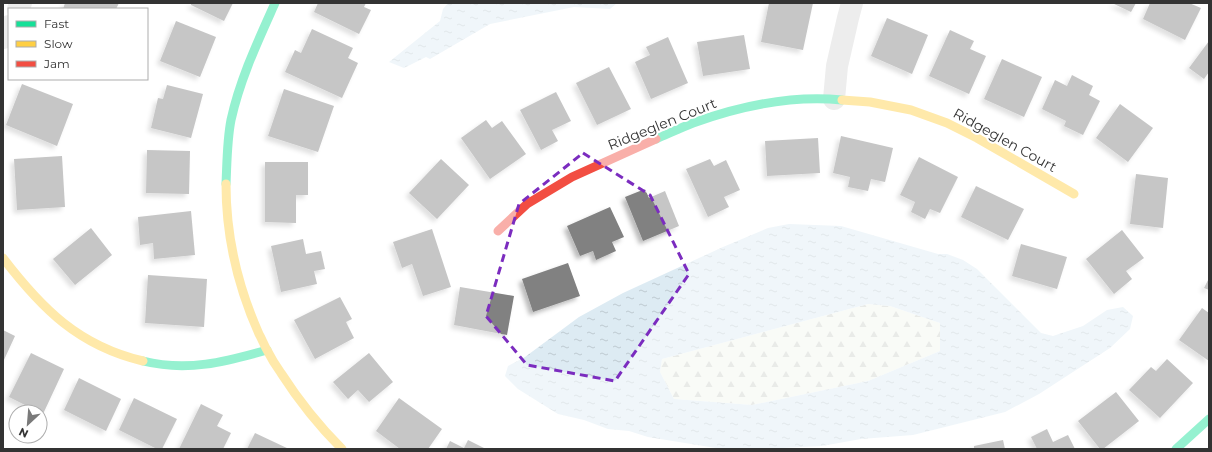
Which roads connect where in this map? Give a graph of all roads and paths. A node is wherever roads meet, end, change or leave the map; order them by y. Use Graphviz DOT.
graph roads {
  1 [pos="275,3"];
  2 [pos="852,3"];
  3 [pos="8,28"];
  4 [pos="3,38"];
  5 [pos="834,99"];
  6 [pos="1074,194"];
  7 [pos="498,231"];
  8 [pos="3,258"];
  9 [pos="267,350"];
  10 [pos="1209,419"];
  11 [pos="342,449"];
  12 [pos="1176,449"];
  1 -- 9 [label="street"];
  2 -- 5 [label="street"];
  3 -- 4 [label="street"];
  5 -- 6 [label="street, Ridgeglen Court"];
  5 -- 7 [label="street, Ridgeglen Court"];
  8 -- 9 [label="street"];
  9 -- 11 [label="street"];
  10 -- 12 [label="street"];
}
